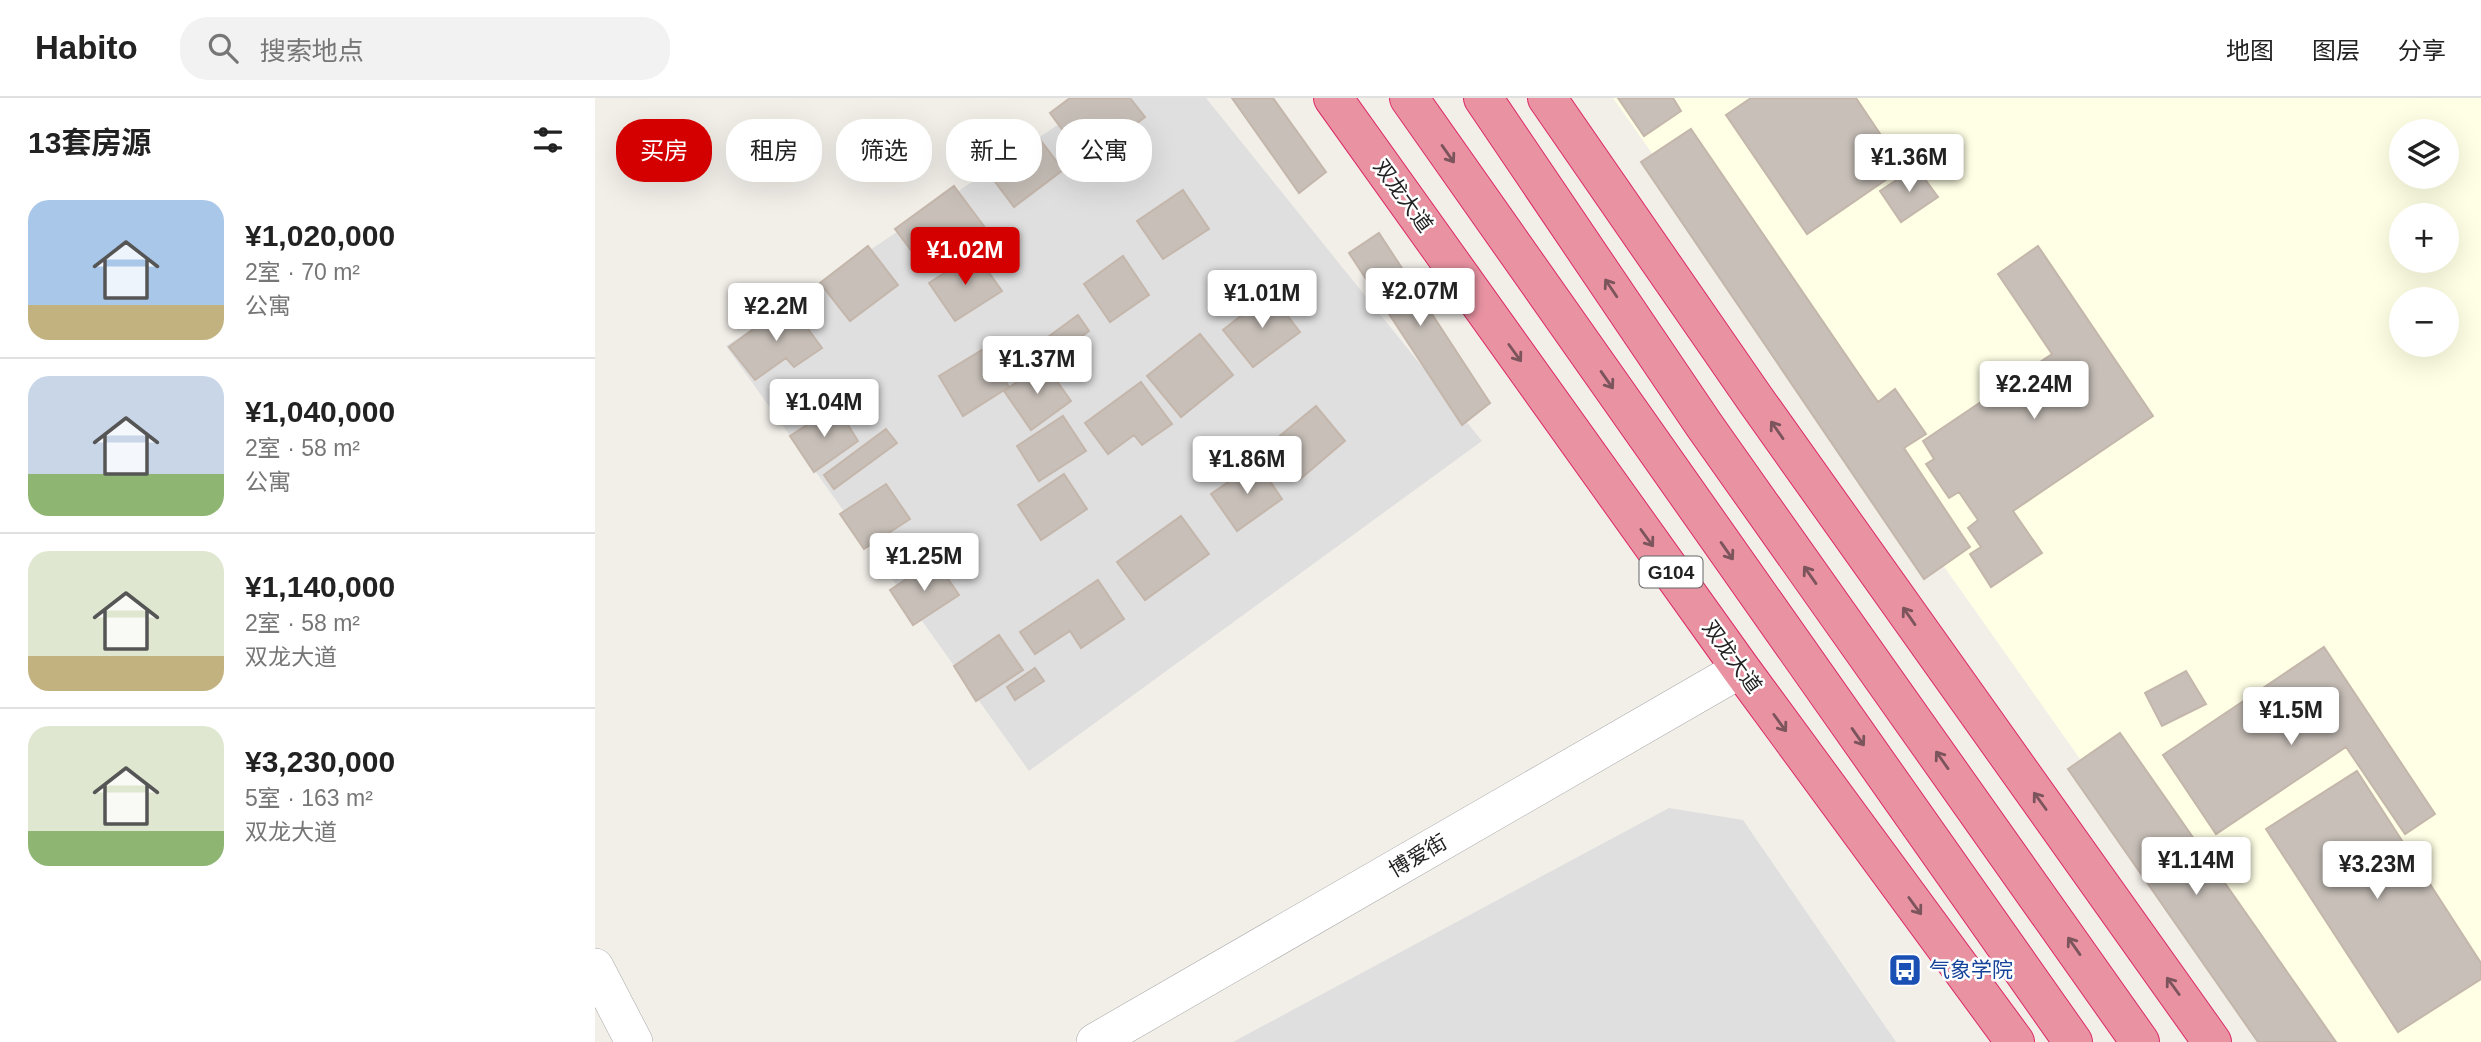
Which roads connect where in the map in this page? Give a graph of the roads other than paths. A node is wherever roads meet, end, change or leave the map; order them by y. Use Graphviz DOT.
graph roads {
  1 [pos="1333,98"];
  2 [pos="1409,98"];
  3 [pos="1483,98"];
  4 [pos="1547,98"];
  5 [pos="1741,670"];
  6 [pos="595,967"];
  7 [pos="2107,993"];
  8 [pos="633,1042"];
  9 [pos="1095,1042"];
  10 [pos="2015,1042"];
  11 [pos="2073,1042"];
  12 [pos="2140,1042"];
  13 [pos="2147,1042"];
  14 [pos="2212,1042"];
  1 -- 5 [label="highway, 双龙大道 / G104, one-way"];
  2 -- 11 [label="highway, G104, one-way"];
  7 -- 3 [label="highway, one-way"];
  14 -- 4 [label="highway, one-way"];
  5 -- 9 [label="street, 博爱街"];
  5 -- 10 [label="highway, 双龙大道 / G104, one-way"];
  6 -- 8 [label="street"];
  7 -- 12 [label="highway"];
  7 -- 13 [label="highway"];
}
